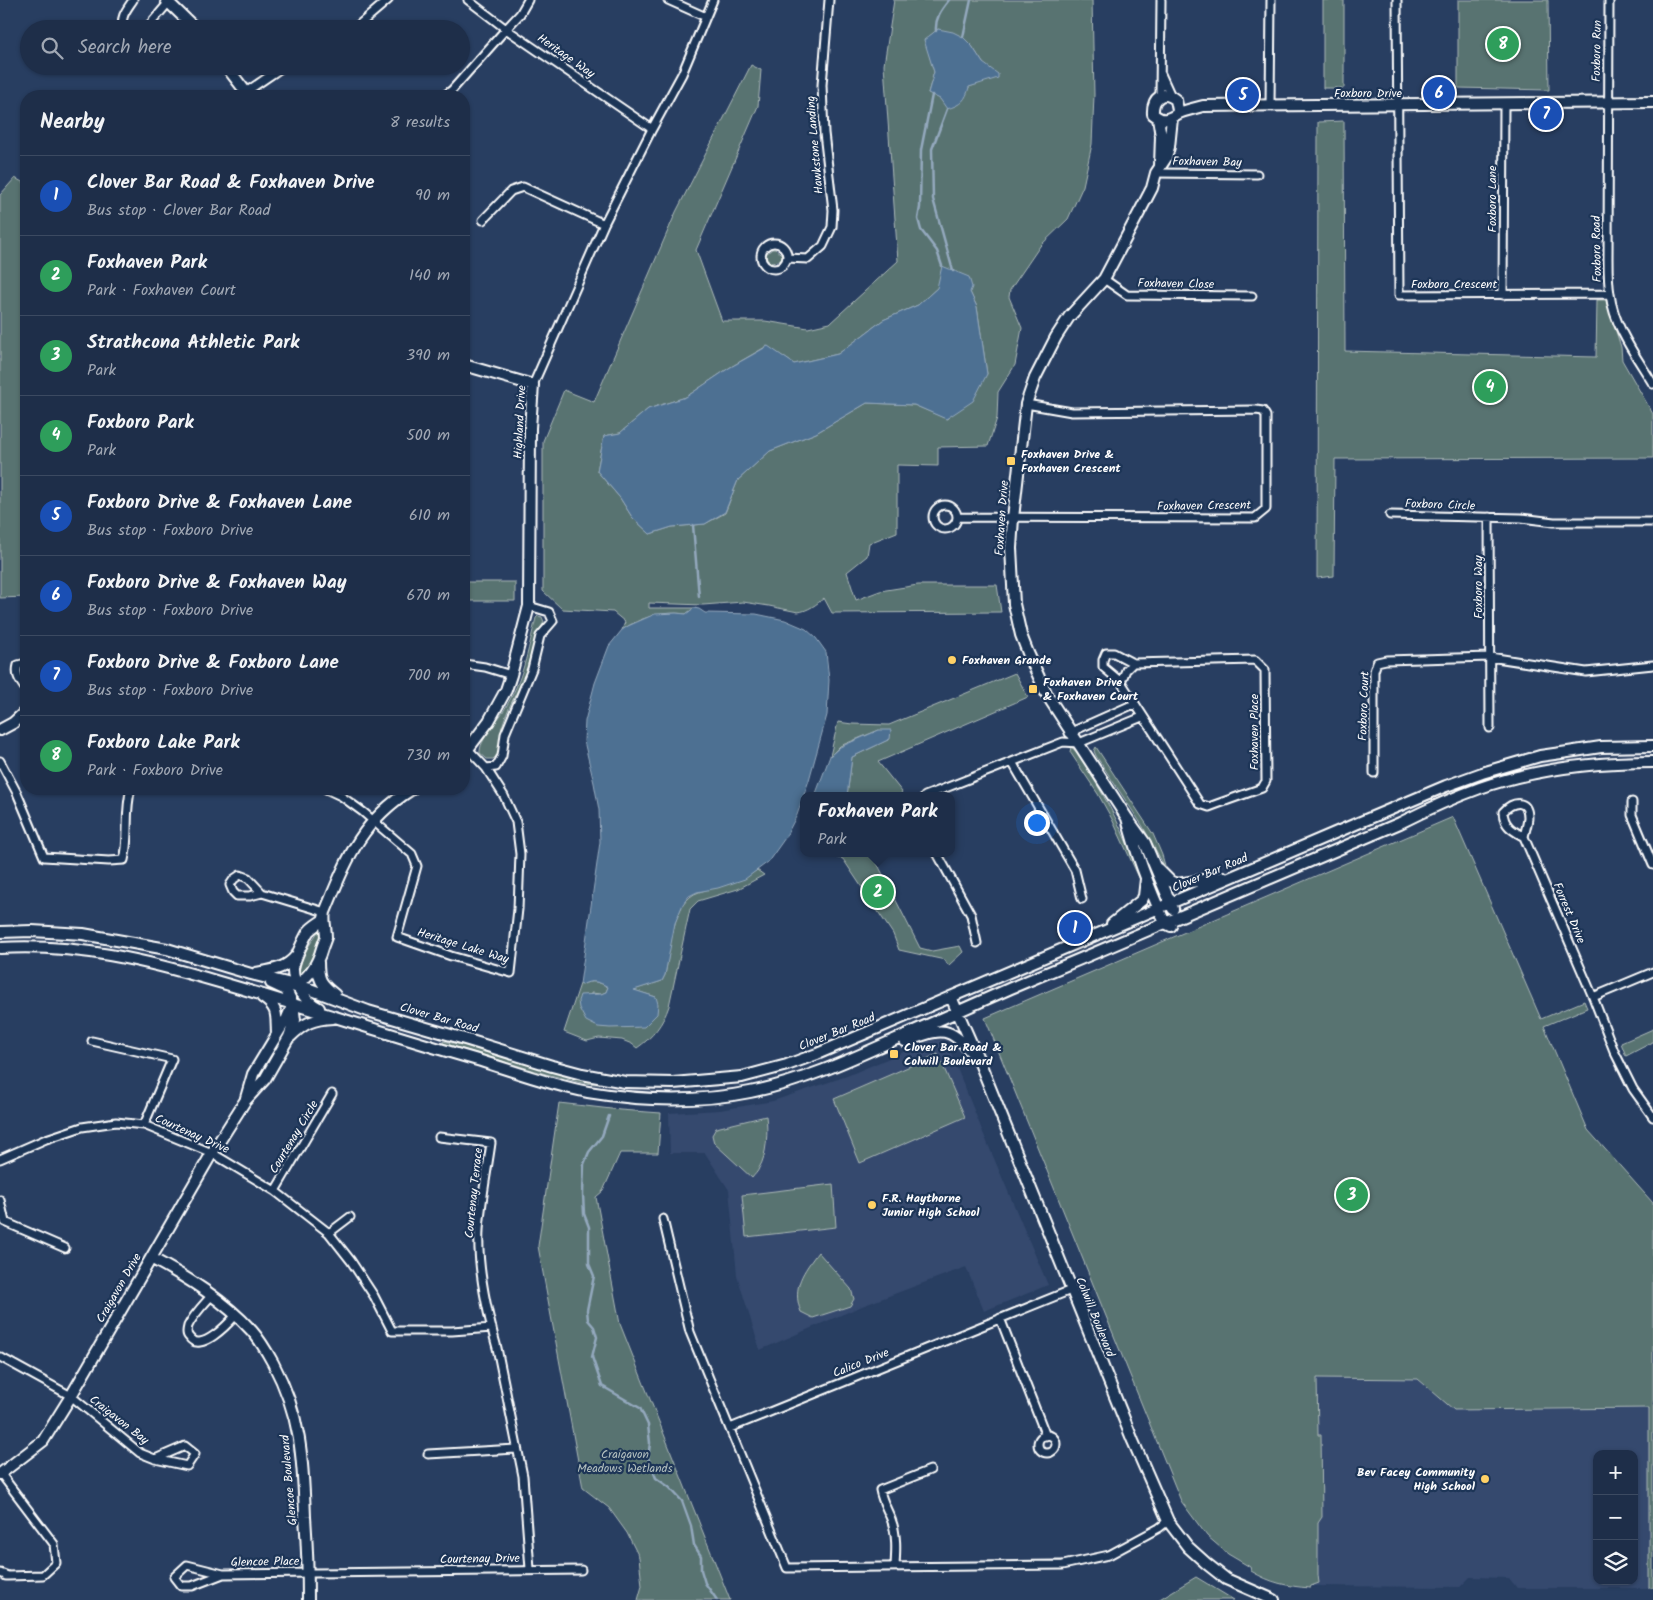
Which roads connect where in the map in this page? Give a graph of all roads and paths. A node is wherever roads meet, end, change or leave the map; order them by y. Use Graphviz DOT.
graph roads {
  1 [pos="132,0"];
  2 [pos="388,0"];
  3 [pos="468,0"];
  4 [pos="528,0"];
  5 [pos="668,0"];
  6 [pos="713,0"];
  7 [pos="829,0"];
  8 [pos="1161,0"];
  9 [pos="1271,0"];
  10 [pos="1397,0"];
  11 [pos="1609,0"];
  12 [pos="168,1"];
  13 [pos="706,17"];
  14 [pos="122,20"];
  15 [pos="153,20"];
  16 [pos="187,20"];
  17 [pos="365,20"];
  18 [pos="506,29"];
  19 [pos="470,70"];
  20 [pos="1159,72"];
  21 [pos="232,75"];
  22 [pos="272,75"];
  23 [pos="465,75"];
  24 [pos="243,90"];
  25 [pos="253,90"];
  26 [pos="452,90"];
  27 [pos="1160,96"];
  28 [pos="1174,98"];
  29 [pos="1653,102"];
  30 [pos="1608,103"];
  31 [pos="1504,104"];
  32 [pos="1270,105"];
  33 [pos="1398,105"];
  34 [pos="1203,106"];
  35 [pos="1174,116"];
  36 [pos="1158,118"];
  37 [pos="652,129"];
  38 [pos="1158,170"];
  39 [pos="1257,174"];
  40 [pos="483,220"];
  41 [pos="604,224"];
  42 [pos="787,258"];
  43 [pos="1104,279"];
  44 [pos="1610,294"];
  45 [pos="1503,295"];
  46 [pos="1252,296"];
  47 [pos="470,369"];
  48 [pos="1653,384"];
  49 [pos="533,385"];
  50 [pos="1026,404"];
  51 [pos="1390,515"];
  52 [pos="957,517"];
  53 [pos="1489,517"];
  54 [pos="1013,518"];
  55 [pos="1653,522"];
  56 [pos="529,606"];
  57 [pos="1490,657"];
  58 [pos="1133,663"];
  59 [pos="20,664"];
  60 [pos="470,665"];
  61 [pos="1653,665"];
  62 [pos="512,675"];
  63 [pos="20,681"];
  64 [pos="1121,682"];
  65 [pos="1134,704"];
  66 [pos="20,717"];
  67 [pos="1142,717"];
  68 [pos="1490,728"];
  69 [pos="0,730"];
  70 [pos="1071,732"];
  71 [pos="1063,742"];
  72 [pos="1079,743"];
  73 [pos="470,745"];
  74 [pos="1653,746"];
  75 [pos="470,754"];
  76 [pos="0,761"];
  77 [pos="1012,762"];
  78 [pos="1653,762"];
  79 [pos="486,768"];
  80 [pos="1374,773"];
  81 [pos="935,792"];
  82 [pos="130,795"];
  83 [pos="339,795"];
  84 [pos="403,795"];
  85 [pos="1632,802"];
  86 [pos="1127,818"];
  87 [pos="373,820"];
  88 [pos="1524,837"];
  89 [pos="939,857"];
  90 [pos="1653,865"];
  91 [pos="1155,867"];
  92 [pos="1146,875"];
  93 [pos="1238,875"];
  94 [pos="262,894"];
  95 [pos="1082,899"];
  96 [pos="1171,904"];
  97 [pos="1158,909"];
  98 [pos="324,916"];
  99 [pos="1176,918"];
  100 [pos="1165,923"];
  101 [pos="0,932"];
  102 [pos="1102,932"];
  103 [pos="977,943"];
  104 [pos="0,948"];
  105 [pos="299,953"];
  106 [pos="318,961"];
  107 [pos="1653,972"];
  108 [pos="251,974"];
  109 [pos="297,985"];
  110 [pos="250,991"];
  111 [pos="288,992"];
  112 [pos="305,997"];
  113 [pos="951,997"];
  114 [pos="1593,997"];
  115 [pos="344,1003"];
  116 [pos="293,1004"];
  117 [pos="957,1012"];
  118 [pos="341,1018"];
  119 [pos="277,1036"];
  120 [pos="290,1037"];
  121 [pos="92,1041"];
  122 [pos="873,1050"];
  123 [pos="980,1063"];
  124 [pos="332,1094"];
  125 [pos="245,1101"];
  126 [pos="1653,1117"];
  127 [pos="144,1125"];
  128 [pos="439,1138"];
  129 [pos="212,1153"];
  130 [pos="0,1159"];
  131 [pos="276,1190"];
  132 [pos="0,1200"];
  133 [pos="350,1217"];
  134 [pos="663,1219"];
  135 [pos="329,1233"];
  136 [pos="65,1248"];
  137 [pos="151,1258"];
  138 [pos="1070,1290"];
  139 [pos="212,1295"];
  140 [pos="236,1315"];
  141 [pos="1000,1318"];
  142 [pos="492,1328"];
  143 [pos="1,1359"];
  144 [pos="71,1396"];
  145 [pos="730,1428"];
  146 [pos="1046,1436"];
  147 [pos="517,1449"];
  148 [pos="428,1454"];
  149 [pos="155,1459"];
  150 [pos="930,1470"];
  151 [pos="0,1474"];
  152 [pos="1168,1521"];
  153 [pos="895,1566"];
  154 [pos="530,1569"];
  155 [pos="581,1570"];
  156 [pos="308,1572"];
  157 [pos="0,1574"];
  158 [pos="223,1574"];
  159 [pos="8,1576"];
  160 [pos="0,1579"];
  161 [pos="308,1600"];
  162 [pos="1274,1600"];
  1 -- 14 [label="street"];
  2 -- 17 [label="street"];
  3 -- 18 [label="street, Heritage Way"];
  4 -- 18 [label="street"];
  5 -- 13 [label="street"];
  6 -- 13 [label="street, Highland Drive"];
  7 -- 42 [label="street, Hawkstone Landing"];
  8 -- 20 [label="street"];
  9 -- 32 [label="street"];
  10 -- 33 [label="street"];
  11 -- 30 [label="street, Foxboro Run"];
  12 -- 15 [label="street"];
  12 -- 16 [label="street"];
  13 -- 37 [label="street, Highland Drive"];
  18 -- 19 [label="street"];
  18 -- 37 [label="street, Heritage Way"];
  20 -- 27 [label="street"];
  20 -- 28 [label="street"];
  21 -- 24 [label="street"];
  22 -- 25 [label="street"];
  23 -- 26 [label="street"];
  27 -- 28 [label="street"];
  27 -- 36 [label="street"];
  28 -- 34 [label="street, Foxboro Drive"];
  28 -- 35 [label="street"];
  29 -- 30 [label="street, Foxboro Drive"];
  30 -- 31 [label="street, Foxboro Drive"];
  30 -- 44 [label="street, Foxboro Road"];
  31 -- 33 [label="street, Foxboro Drive"];
  31 -- 45 [label="street, Foxboro Lane"];
  32 -- 33 [label="street, Foxboro Drive"];
  32 -- 34 [label="street, Foxboro Drive"];
  33 -- 45 [label="street, Foxboro Crescent"];
  34 -- 35 [label="street, Foxboro Drive"];
  35 -- 36 [label="street"];
  35 -- 38 [label="street, Foxhaven Drive"];
  36 -- 38 [label="street, Foxhaven Drive"];
  37 -- 41 [label="street, Highland Drive"];
  38 -- 39 [label="street, Foxhaven Bay"];
  38 -- 43 [label="street, Foxhaven Drive"];
  40 -- 41 [label="street"];
  41 -- 49 [label="street, Highland Drive"];
  43 -- 46 [label="street, Foxhaven Close"];
  43 -- 50 [label="street, Foxhaven Drive"];
  44 -- 45 [label="street, Foxboro Crescent"];
  44 -- 48 [label="street, Foxboro Road"];
  47 -- 49 [label="street"];
  49 -- 56 [label="street, Highland Drive"];
  50 -- 54 [label="street, Foxhaven Drive"];
  50 -- 54 [label="street, Foxhaven Crescent"];
  51 -- 53 [label="street, Foxboro Circle"];
  52 -- 54 [label="street"];
  53 -- 55 [label="street"];
  53 -- 57 [label="street, Foxboro Way"];
  54 -- 70 [label="street, Foxhaven Drive"];
  56 -- 62 [label="street, Highland Drive"];
  56 -- 79 [label="street"];
  57 -- 61 [label="street"];
  57 -- 68 [label="street, Foxboro Way"];
  57 -- 80 [label="street, Foxboro Court"];
  58 -- 64 [label="street"];
  58 -- 64 [label="street, Foxhaven Place"];
  58 -- 67 [label="street, Foxhaven Place"];
  59 -- 63 [label="street"];
  60 -- 62 [label="street"];
  62 -- 73 [label="street, Highland Drive"];
  64 -- 65 [label="street, Foxhaven Place"];
  65 -- 67 [label="street, Foxhaven Place"];
  65 -- 70 [label="street"];
  66 -- 69 [label="street"];
  67 -- 72 [label="street"];
  70 -- 71 [label="street"];
  70 -- 72 [label="street, Foxhaven Drive"];
  71 -- 72 [label="street"];
  71 -- 77 [label="street"];
  72 -- 86 [label="street, Foxhaven Drive"];
  74 -- 93 [label="street, Clover Bar Road"];
  75 -- 79 [label="street, Heritage Lake Way"];
  76 -- 82 [label="street"];
  77 -- 81 [label="street"];
  77 -- 95 [label="street"];
  78 -- 99 [label="street"];
  79 -- 87 [label="street, Heritage Lake Way"];
  83 -- 87 [label="street"];
  84 -- 87 [label="street"];
  85 -- 90 [label="street"];
  86 -- 91 [label="street, Foxhaven Drive"];
  86 -- 92 [label="street, Foxhaven Drive"];
  87 -- 98 [label="street"];
  88 -- 88 [label="street, Forrest Drive"];
  88 -- 114 [label="street, Forrest Drive"];
  89 -- 103 [label="street"];
  91 -- 93 [label="street"];
  91 -- 96 [label="street, Foxhaven Drive"];
  92 -- 97 [label="street, Foxhaven Drive"];
  92 -- 102 [label="street"];
  93 -- 96 [label="street, Clover Bar Road"];
  94 -- 98 [label="street"];
  96 -- 97 [label="street, Clover Bar Road"];
  96 -- 99 [label="street, Foxhaven Drive"];
  97 -- 100 [label="street, Foxhaven Drive"];
  97 -- 102 [label="street, Clover Bar Road"];
  98 -- 105 [label="street"];
  98 -- 106 [label="street"];
  99 -- 100 [label="street"];
  100 -- 117 [label="street"];
  101 -- 108 [label="street, Clover Bar Road"];
  102 -- 113 [label="street, Clover Bar Road"];
  104 -- 110 [label="street"];
  105 -- 108 [label="street"];
  105 -- 109 [label="street"];
  106 -- 109 [label="street"];
  106 -- 115 [label="street"];
  107 -- 114 [label="street"];
  108 -- 109 [label="street, Clover Bar Road"];
  108 -- 111 [label="street"];
  109 -- 111 [label="street"];
  109 -- 112 [label="street"];
  109 -- 115 [label="street, Clover Bar Road"];
  110 -- 111 [label="street"];
  110 -- 116 [label="street"];
  110 -- 119 [label="street"];
  111 -- 116 [label="street"];
  112 -- 115 [label="street"];
  112 -- 116 [label="street"];
  112 -- 118 [label="street"];
  113 -- 115 [label="street, Clover Bar Road"];
  113 -- 117 [label="street, Colwill Boulevard"];
  114 -- 126 [label="street, Forrest Drive"];
  116 -- 118 [label="street"];
  116 -- 119 [label="street, Craigavon Drive"];
  116 -- 120 [label="street, Craigavon Drive"];
  117 -- 122 [label="street"];
  117 -- 123 [label="street, Colwill Boulevard"];
  118 -- 120 [label="street"];
  118 -- 122 [label="street"];
  119 -- 125 [label="street, Craigavon Drive"];
  120 -- 125 [label="street, Craigavon Drive"];
  121 -- 127 [label="street"];
  122 -- 123 [label="street"];
  123 -- 138 [label="street, Colwill Boulevard"];
  124 -- 131 [label="street, Courtenay Circle"];
  125 -- 129 [label="street, Craigavon Drive"];
  127 -- 129 [label="street, Courtenay Drive"];
  127 -- 130 [label="street, Courtenay Drive"];
  128 -- 142 [label="street, Courtenay Terrace"];
  129 -- 131 [label="street, Courtenay Drive"];
  129 -- 137 [label="street, Craigavon Drive"];
  131 -- 135 [label="street, Courtenay Drive"];
  132 -- 136 [label="street"];
  133 -- 135 [label="street"];
  134 -- 145 [label="street"];
  135 -- 142 [label="street, Courtenay Drive"];
  137 -- 139 [label="street, Glencoe Boulevard"];
  137 -- 144 [label="street, Craigavon Drive"];
  138 -- 141 [label="street, Calico Drive"];
  138 -- 152 [label="street, Colwill Boulevard"];
  139 -- 140 [label="street, Glencoe Boulevard"];
  139 -- 140 [label="street"];
  140 -- 156 [label="street, Glencoe Boulevard"];
  141 -- 145 [label="street, Calico Drive"];
  141 -- 146 [label="street"];
  142 -- 147 [label="street, Courtenay Drive"];
  143 -- 144 [label="street, Craigavon Bay"];
  144 -- 149 [label="street, Craigavon Bay"];
  144 -- 151 [label="street, Craigavon Drive"];
  145 -- 153 [label="street"];
  147 -- 148 [label="street"];
  147 -- 154 [label="street, Courtenay Drive"];
  149 -- 149 [label="street, Craigavon Bay"];
  150 -- 153 [label="street"];
  151 -- 159 [label="street"];
  152 -- 153 [label="street"];
  152 -- 162 [label="street, Colwill Boulevard"];
  154 -- 155 [label="street"];
  154 -- 156 [label="street, Courtenay Drive"];
  156 -- 158 [label="street, Glencoe Place"];
  156 -- 161 [label="street, Glencoe Boulevard"];
  157 -- 159 [label="street"];
  158 -- 158 [label="street, Glencoe Place"];
  159 -- 160 [label="street"];
}
